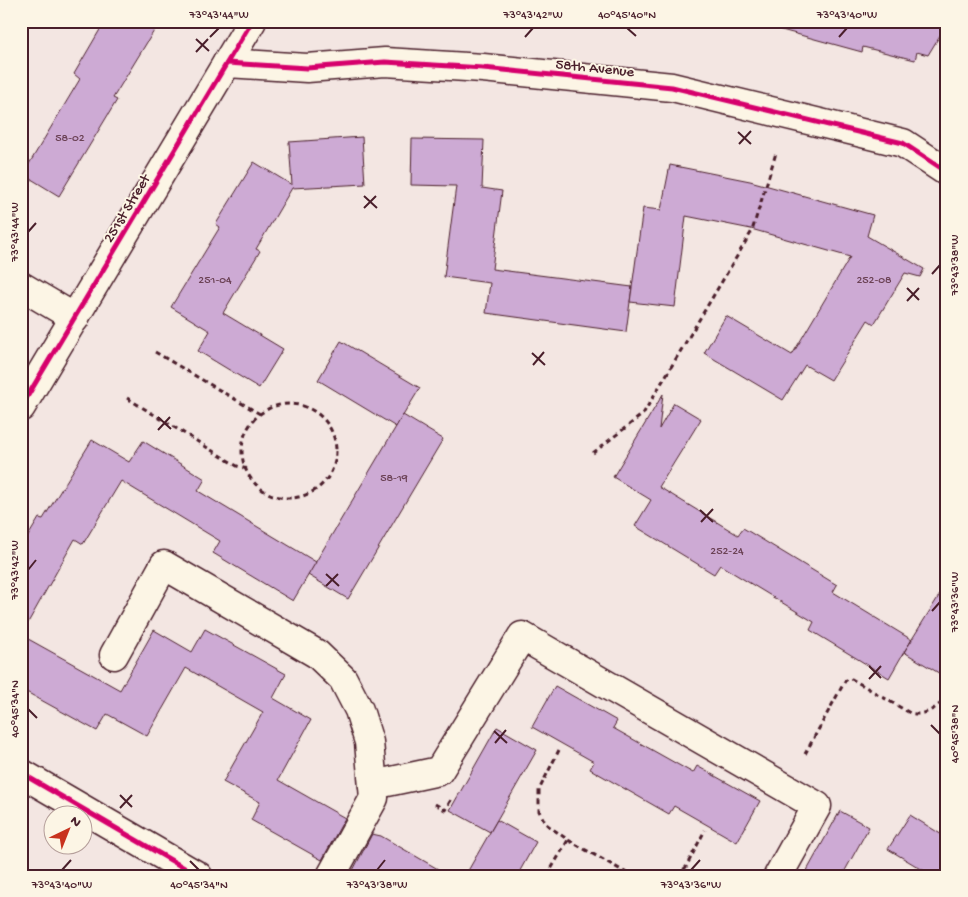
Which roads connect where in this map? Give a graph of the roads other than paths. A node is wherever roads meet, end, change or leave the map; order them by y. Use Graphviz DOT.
graph roads {
  1 [pos="252,21"];
  2 [pos="227,63"];
  3 [pos="947,172"];
  4 [pos="21,286"];
  5 [pos="75,318"];
  6 [pos="21,407"];
  7 [pos="114,654"];
  8 [pos="21,773"];
  9 [pos="372,785"];
  10 [pos="198,876"];
  11 [pos="331,876"];
  12 [pos="778,876"];
  1 -- 2 [label="street, 251st Street"];
  2 -- 3 [label="street, 58th Avenue"];
  2 -- 5 [label="street, 251st Street"];
  4 -- 5 [label="street"];
  5 -- 6 [label="street, 251st Street"];
  7 -- 9 [label="street"];
  8 -- 10 [label="street"];
  9 -- 11 [label="street"];
  9 -- 12 [label="street"];
}
